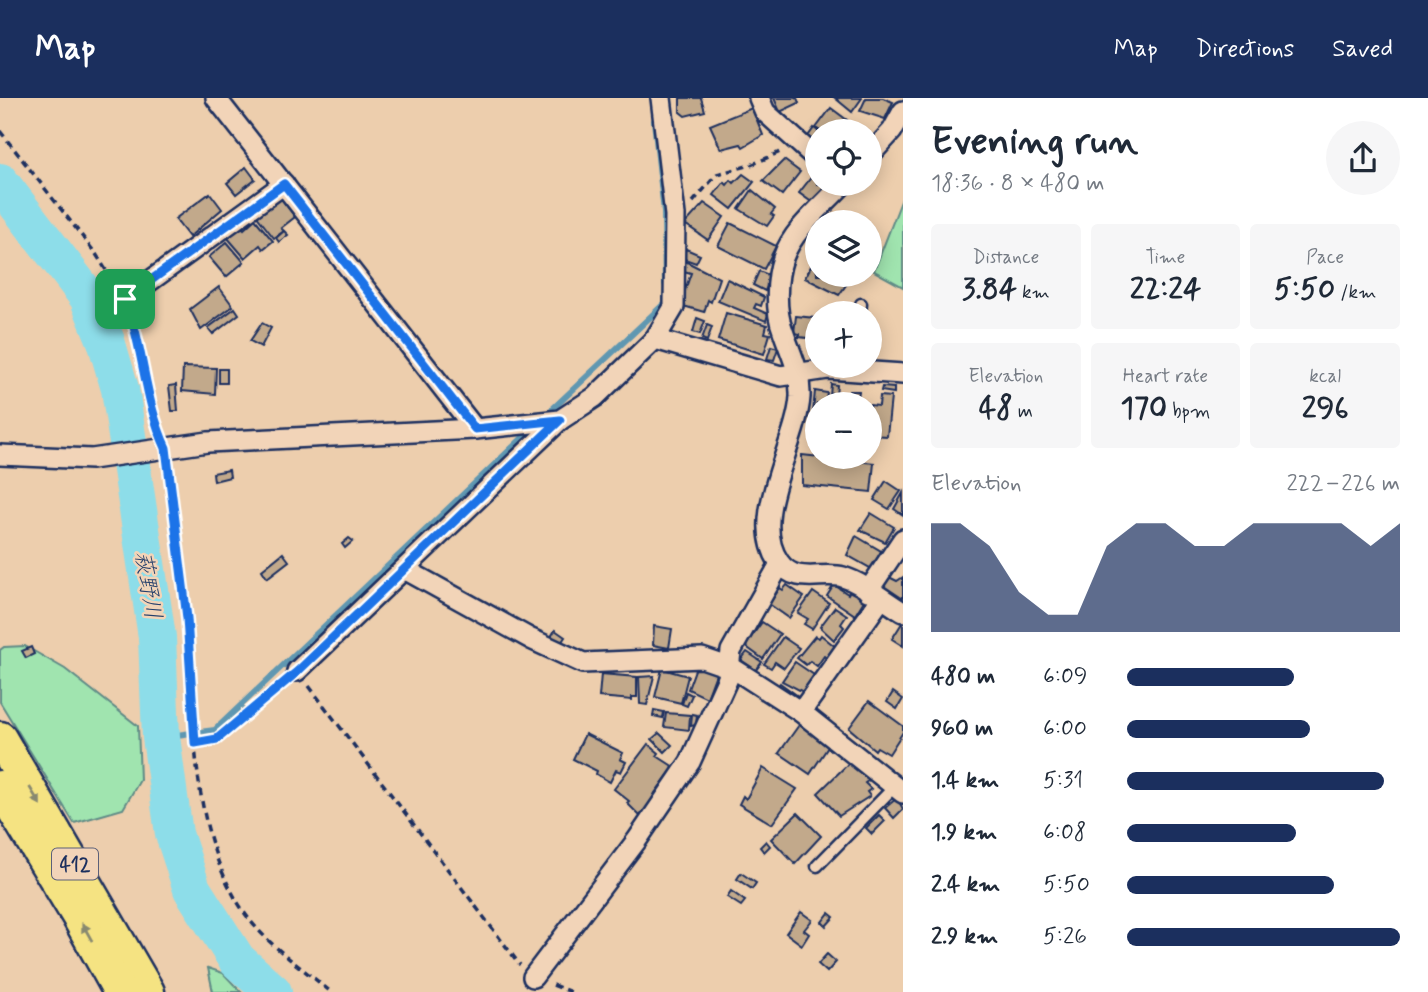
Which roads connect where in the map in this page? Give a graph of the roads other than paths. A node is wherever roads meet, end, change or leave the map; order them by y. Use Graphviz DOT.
graph roads {
  1 [pos="216,98"];
  2 [pos="661,98"];
  3 [pos="759,98"];
  4 [pos="903,111"];
  5 [pos="882,142"];
  6 [pos="805,150"];
  7 [pos="284,184"];
  8 [pos="832,196"];
  9 [pos="125,299"];
  10 [pos="655,339"];
  11 [pos="805,372"];
  12 [pos="882,372"];
  13 [pos="800,373"];
  14 [pos="903,374"];
  15 [pos="560,420"];
  16 [pos="475,429"];
  17 [pos="0,455"];
  18 [pos="903,539"];
  19 [pos="780,564"];
  20 [pos="406,570"];
  21 [pos="874,595"];
  22 [pos="903,612"];
  23 [pos="728,667"];
  24 [pos="298,671"];
  25 [pos="801,712"];
  26 [pos="0,738"];
  27 [pos="0,788"];
  28 [pos="899,789"];
  29 [pos="817,866"];
  30 [pos="533,977"];
  31 [pos="120,992"];
  32 [pos="148,992"];
  1 -- 7 [label="street"];
  2 -- 10 [label="street"];
  3 -- 6 [label="street"];
  4 -- 5 [label="street"];
  7 -- 9 [label="street"];
  7 -- 16 [label="street"];
  8 -- 13 [label="street"];
  10 -- 13 [label="street"];
  10 -- 15 [label="street"];
  11 -- 13 [label="street"];
  12 -- 14 [label="street"];
  13 -- 19 [label="street"];
  15 -- 16 [label="street"];
  15 -- 20 [label="street"];
  16 -- 17 [label="street"];
  18 -- 21 [label="street"];
  19 -- 21 [label="street"];
  19 -- 23 [label="street"];
  20 -- 23 [label="street"];
  20 -- 24 [label="street"];
  21 -- 22 [label="street"];
  21 -- 25 [label="street"];
  23 -- 25 [label="street"];
  23 -- 30 [label="street"];
  25 -- 28 [label="street"];
  26 -- 32 [label="highway, 412, one-way"];
  31 -- 27 [label="highway, 412, one-way"];
  28 -- 29 [label="lane"];
}
